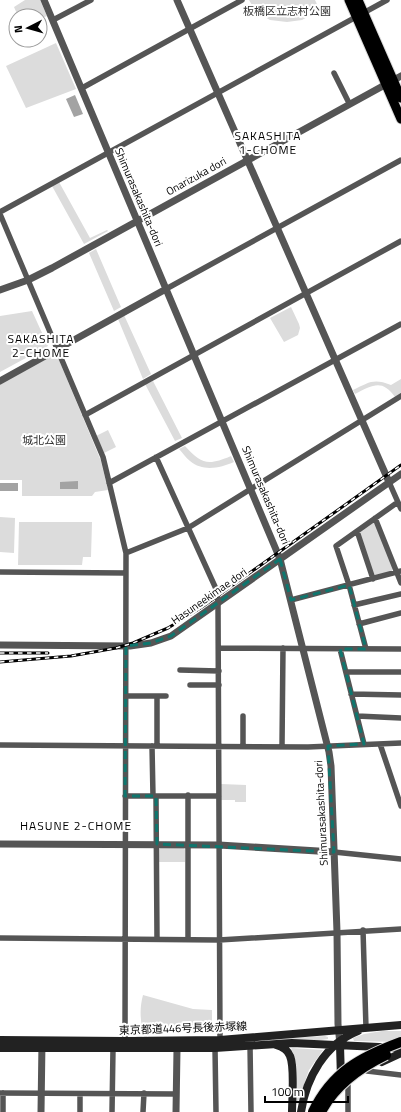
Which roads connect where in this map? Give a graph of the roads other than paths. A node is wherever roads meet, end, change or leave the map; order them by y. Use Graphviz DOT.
graph roads {
  1 [pos="44,0"];
  2 [pos="91,0"];
  3 [pos="177,0"];
  4 [pos="242,0"];
  5 [pos="349,0"];
  6 [pos="358,0"];
  7 [pos="387,0"];
  8 [pos="360,15"];
  9 [pos="53,20"];
  10 [pos="190,29"];
  11 [pos="334,73"];
  12 [pos="394,80"];
  13 [pos="82,88"];
  14 [pos="218,93"];
  15 [pos="401,98"];
  16 [pos="348,101"];
  17 [pos="401,119"];
  18 [pos="108,152"];
  19 [pos="248,160"];
  20 [pos="401,160"];
  21 [pos="0,213"];
  22 [pos="138,221"];
  23 [pos="277,228"];
  24 [pos="401,241"];
  25 [pos="28,280"];
  26 [pos="166,289"];
  27 [pos="0,290"];
  28 [pos="306,294"];
  29 [pos="401,324"];
  30 [pos="57,349"];
  31 [pos="194,355"];
  32 [pos="335,359"];
  33 [pos="0,381"];
  34 [pos="401,396"];
  35 [pos="85,415"];
  36 [pos="362,420"];
  37 [pos="223,421"];
  38 [pos="156,458"];
  39 [pos="401,474"];
  40 [pos="389,482"];
  41 [pos="109,483"];
  42 [pos="251,489"];
  43 [pos="398,502"];
  44 [pos="401,509"];
  45 [pos="375,518"];
  46 [pos="188,528"];
  47 [pos="357,531"];
  48 [pos="126,553"];
  49 [pos="280,559"];
  50 [pos="0,572"];
  51 [pos="399,572"];
  52 [pos="126,573"];
  53 [pos="373,579"];
  54 [pos="401,583"];
  55 [pos="349,585"];
  56 [pos="401,594"];
  57 [pos="291,600"];
  58 [pos="218,603"];
  59 [pos="354,605"];
  60 [pos="401,613"];
  61 [pos="359,624"];
  62 [pos="0,645"];
  63 [pos="126,646"];
  64 [pos="219,648"];
  65 [pos="283,648"];
  66 [pos="303,649"];
  67 [pos="340,649"];
  68 [pos="366,649"];
  69 [pos="401,649"];
  70 [pos="180,670"];
  71 [pos="219,671"];
  72 [pos="346,672"];
  73 [pos="401,672"];
  74 [pos="190,685"];
  75 [pos="219,685"];
  76 [pos="351,694"];
  77 [pos="401,695"];
  78 [pos="126,696"];
  79 [pos="157,696"];
  80 [pos="166,696"];
  81 [pos="243,716"];
  82 [pos="357,716"];
  83 [pos="401,718"];
  84 [pos="401,743"];
  85 [pos="364,744"];
  86 [pos="380,744"];
  87 [pos="0,745"];
  88 [pos="125,746"];
  89 [pos="155,746"];
  90 [pos="219,746"];
  91 [pos="243,746"];
  92 [pos="282,746"];
  93 [pos="327,746"];
  94 [pos="188,795"];
  95 [pos="125,796"];
  96 [pos="154,796"];
  97 [pos="219,796"];
  98 [pos="401,806"];
  99 [pos="0,844"];
  100 [pos="125,844"];
  101 [pos="157,844"];
  102 [pos="188,844"];
  103 [pos="219,845"];
  104 [pos="334,852"];
  105 [pos="401,859"];
  106 [pos="401,928"];
  107 [pos="363,930"];
  108 [pos="337,932"];
  109 [pos="0,938"];
  110 [pos="125,939"];
  111 [pos="157,939"];
  112 [pos="188,939"];
  113 [pos="219,940"];
  114 [pos="401,1021"];
  115 [pos="401,1026"];
  116 [pos="366,1028"];
  117 [pos="339,1030"];
  118 [pos="0,1040"];
  119 [pos="220,1040"];
  120 [pos="125,1041"];
  121 [pos="401,1042"];
  122 [pos="42,1044"];
  123 [pos="270,1044"];
  124 [pos="338,1044"];
  125 [pos="250,1045"];
  126 [pos="0,1048"];
  127 [pos="215,1048"];
  128 [pos="401,1048"];
  129 [pos="113,1049"];
  130 [pos="177,1049"];
  131 [pos="401,1053"];
  132 [pos="366,1071"];
  133 [pos="401,1075"];
  134 [pos="348,1084"];
  135 [pos="340,1092"];
  136 [pos="1,1093"];
  137 [pos="41,1093"];
  138 [pos="144,1093"];
  139 [pos="80,1094"];
  140 [pos="112,1094"];
  141 [pos="176,1094"];
  142 [pos="3,1112"];
  143 [pos="41,1112"];
  144 [pos="80,1112"];
  145 [pos="112,1112"];
  146 [pos="143,1112"];
  147 [pos="176,1112"];
  148 [pos="216,1112"];
  149 [pos="251,1112"];
  150 [pos="292,1112"];
  151 [pos="301,1112"];
  152 [pos="313,1112"];
  153 [pos="321,1112"];
  154 [pos="326,1112"];
  155 [pos="348,1112"];
  1 -- 9 [label="street, Shimurasakashita-dori"];
  2 -- 9 [label="street"];
  3 -- 10 [label="street"];
  4 -- 10 [label="street"];
  5 -- 8 [label="main road"];
  6 -- 8 [label="main road"];
  7 -- 8 [label="street"];
  8 -- 12 [label="main road"];
  8 -- 14 [label="street"];
  9 -- 13 [label="street, Shimurasakashita-dori"];
  10 -- 13 [label="street"];
  10 -- 14 [label="street"];
  11 -- 16 [label="street"];
  12 -- 15 [label="main road"];
  12 -- 17 [label="main road"];
  12 -- 19 [label="street, Onarizuka dori"];
  13 -- 18 [label="street, Shimurasakashita-dori"];
  14 -- 18 [label="street"];
  14 -- 19 [label="street"];
  18 -- 21 [label="street"];
  18 -- 22 [label="street, Shimurasakashita-dori"];
  19 -- 22 [label="street, Onarizuka dori"];
  19 -- 23 [label="street"];
  20 -- 23 [label="street"];
  21 -- 25 [label="street"];
  22 -- 25 [label="street, Onarizuka dori"];
  22 -- 26 [label="street, Shimurasakashita-dori"];
  23 -- 26 [label="street"];
  23 -- 28 [label="street"];
  24 -- 28 [label="street"];
  25 -- 27 [label="street, Onarizuka dori"];
  25 -- 30 [label="street"];
  26 -- 30 [label="street"];
  26 -- 31 [label="street, Shimurasakashita-dori"];
  28 -- 31 [label="street"];
  28 -- 32 [label="street"];
  29 -- 32 [label="street"];
  30 -- 33 [label="street"];
  30 -- 35 [label="street"];
  31 -- 35 [label="street"];
  31 -- 37 [label="street, Shimurasakashita-dori"];
  32 -- 36 [label="street"];
  32 -- 37 [label="street"];
  34 -- 36 [label="street"];
  35 -- 41 [label="street"];
  36 -- 40 [label="street"];
  36 -- 42 [label="street"];
  37 -- 38 [label="street"];
  37 -- 42 [label="street, Shimurasakashita-dori"];
  38 -- 41 [label="street"];
  38 -- 46 [label="street"];
  39 -- 40 [label="street, Hasuneekimae dori"];
  40 -- 43 [label="street"];
  40 -- 49 [label="street, Hasuneekimae dori"];
  41 -- 48 [label="street"];
  42 -- 46 [label="street"];
  42 -- 49 [label="street, Shimurasakashita-dori"];
  43 -- 44 [label="street"];
  43 -- 45 [label="street"];
  45 -- 47 [label="street"];
  45 -- 51 [label="street"];
  46 -- 48 [label="street"];
  46 -- 58 [label="street"];
  47 -- 53 [label="street"];
  47 -- 55 [label="street"];
  48 -- 52 [label="street"];
  49 -- 57 [label="street, Shimurasakashita-dori"];
  49 -- 58 [label="street, Hasuneekimae dori"];
  50 -- 52 [label="street"];
  51 -- 53 [label="street"];
  51 -- 54 [label="street"];
  52 -- 63 [label="street"];
  53 -- 55 [label="street"];
  55 -- 57 [label="street"];
  55 -- 59 [label="street"];
  56 -- 59 [label="street"];
  57 -- 66 [label="street, Shimurasakashita-dori"];
  58 -- 63 [label="street, Hasuneekimae dori"];
  58 -- 64 [label="street"];
  59 -- 61 [label="street"];
  60 -- 61 [label="street"];
  61 -- 68 [label="street"];
  62 -- 63 [label="street, Hasuneekimae dori"];
  63 -- 78 [label="street"];
  64 -- 65 [label="street"];
  64 -- 71 [label="street"];
  65 -- 66 [label="street"];
  65 -- 92 [label="street"];
  66 -- 67 [label="street"];
  66 -- 93 [label="street, Shimurasakashita-dori"];
  67 -- 68 [label="street"];
  67 -- 72 [label="street"];
  68 -- 69 [label="street"];
  70 -- 71 [label="street"];
  71 -- 75 [label="street"];
  72 -- 73 [label="street"];
  72 -- 76 [label="street"];
  74 -- 75 [label="street"];
  75 -- 90 [label="street"];
  76 -- 77 [label="street"];
  76 -- 82 [label="street"];
  78 -- 79 [label="street"];
  78 -- 88 [label="street"];
  79 -- 80 [label="street"];
  79 -- 89 [label="street"];
  81 -- 91 [label="street"];
  82 -- 83 [label="street"];
  82 -- 85 [label="street"];
  84 -- 86 [label="street"];
  85 -- 86 [label="street"];
  85 -- 93 [label="street"];
  86 -- 98 [label="street"];
  87 -- 88 [label="street"];
  88 -- 89 [label="street"];
  88 -- 95 [label="street"];
  89 -- 90 [label="street"];
  89 -- 96 [label="street"];
  90 -- 91 [label="street"];
  90 -- 97 [label="street"];
  91 -- 92 [label="street"];
  92 -- 93 [label="street"];
  93 -- 104 [label="street, Shimurasakashita-dori"];
  94 -- 96 [label="street"];
  94 -- 97 [label="street"];
  94 -- 102 [label="street"];
  95 -- 96 [label="street"];
  95 -- 100 [label="street"];
  96 -- 101 [label="street"];
  97 -- 103 [label="street"];
  99 -- 100 [label="street"];
  100 -- 101 [label="street"];
  100 -- 110 [label="street"];
  101 -- 102 [label="street"];
  101 -- 111 [label="street"];
  102 -- 103 [label="street"];
  102 -- 112 [label="street"];
  103 -- 104 [label="street"];
  103 -- 113 [label="street"];
  104 -- 105 [label="street"];
  104 -- 108 [label="street, Shimurasakashita-dori"];
  106 -- 107 [label="street"];
  107 -- 108 [label="street"];
  107 -- 116 [label="street"];
  108 -- 113 [label="street"];
  108 -- 117 [label="street, Shimurasakashita-dori"];
  109 -- 110 [label="street"];
  110 -- 111 [label="street"];
  110 -- 120 [label="street"];
  111 -- 112 [label="street"];
  112 -- 113 [label="street"];
  113 -- 119 [label="street"];
  114 -- 115 [label="street"];
  115 -- 116 [label="main road, 東京都道446号長後赤塚線"];
  116 -- 117 [label="main road, 東京都道446号長後赤塚線"];
  116 -- 124 [label="main road, 東京都道446号長後赤塚線"];
  117 -- 119 [label="main road, 東京都道446号長後赤塚線"];
  117 -- 124 [label="street, Shimurasakashita-dori"];
  118 -- 122 [label="main road, 東京都道446号長後赤塚線"];
  119 -- 120 [label="main road, 東京都道446号長後赤塚線"];
  120 -- 122 [label="main road, 東京都道446号長後赤塚線"];
  121 -- 152 [label="highway, bridge"];
  122 -- 126 [label="main road, 東京都道446号長後赤塚線"];
  122 -- 129 [label="main road, 東京都道446号長後赤塚線"];
  122 -- 137 [label="street"];
  123 -- 124 [label="main road, 東京都道446号長後赤塚線"];
  123 -- 125 [label="main road, 東京都道446号長後赤塚線"];
  123 -- 150 [label="main road"];
  124 -- 128 [label="main road, 東京都道446号長後赤塚線"];
  124 -- 135 [label="main road"];
  124 -- 151 [label="main road, 東京都道446号長後赤塚線"];
  125 -- 127 [label="main road, 東京都道446号長後赤塚線"];
  125 -- 149 [label="street"];
  127 -- 130 [label="main road, 東京都道446号長後赤塚線"];
  127 -- 148 [label="street"];
  128 -- 153 [label="highway, bridge"];
  129 -- 130 [label="main road, 東京都道446号長後赤塚線"];
  129 -- 140 [label="street"];
  130 -- 141 [label="street"];
  131 -- 132 [label="main road"];
  132 -- 133 [label="street"];
  132 -- 134 [label="main road"];
  134 -- 135 [label="main road"];
  134 -- 155 [label="street"];
  135 -- 154 [label="main road"];
  136 -- 137 [label="street"];
  136 -- 142 [label="street"];
  137 -- 139 [label="street"];
  137 -- 143 [label="street"];
  138 -- 140 [label="street"];
  138 -- 141 [label="street"];
  138 -- 146 [label="street"];
  139 -- 140 [label="street"];
  139 -- 144 [label="street"];
  140 -- 145 [label="street"];
  141 -- 147 [label="street"];
}
